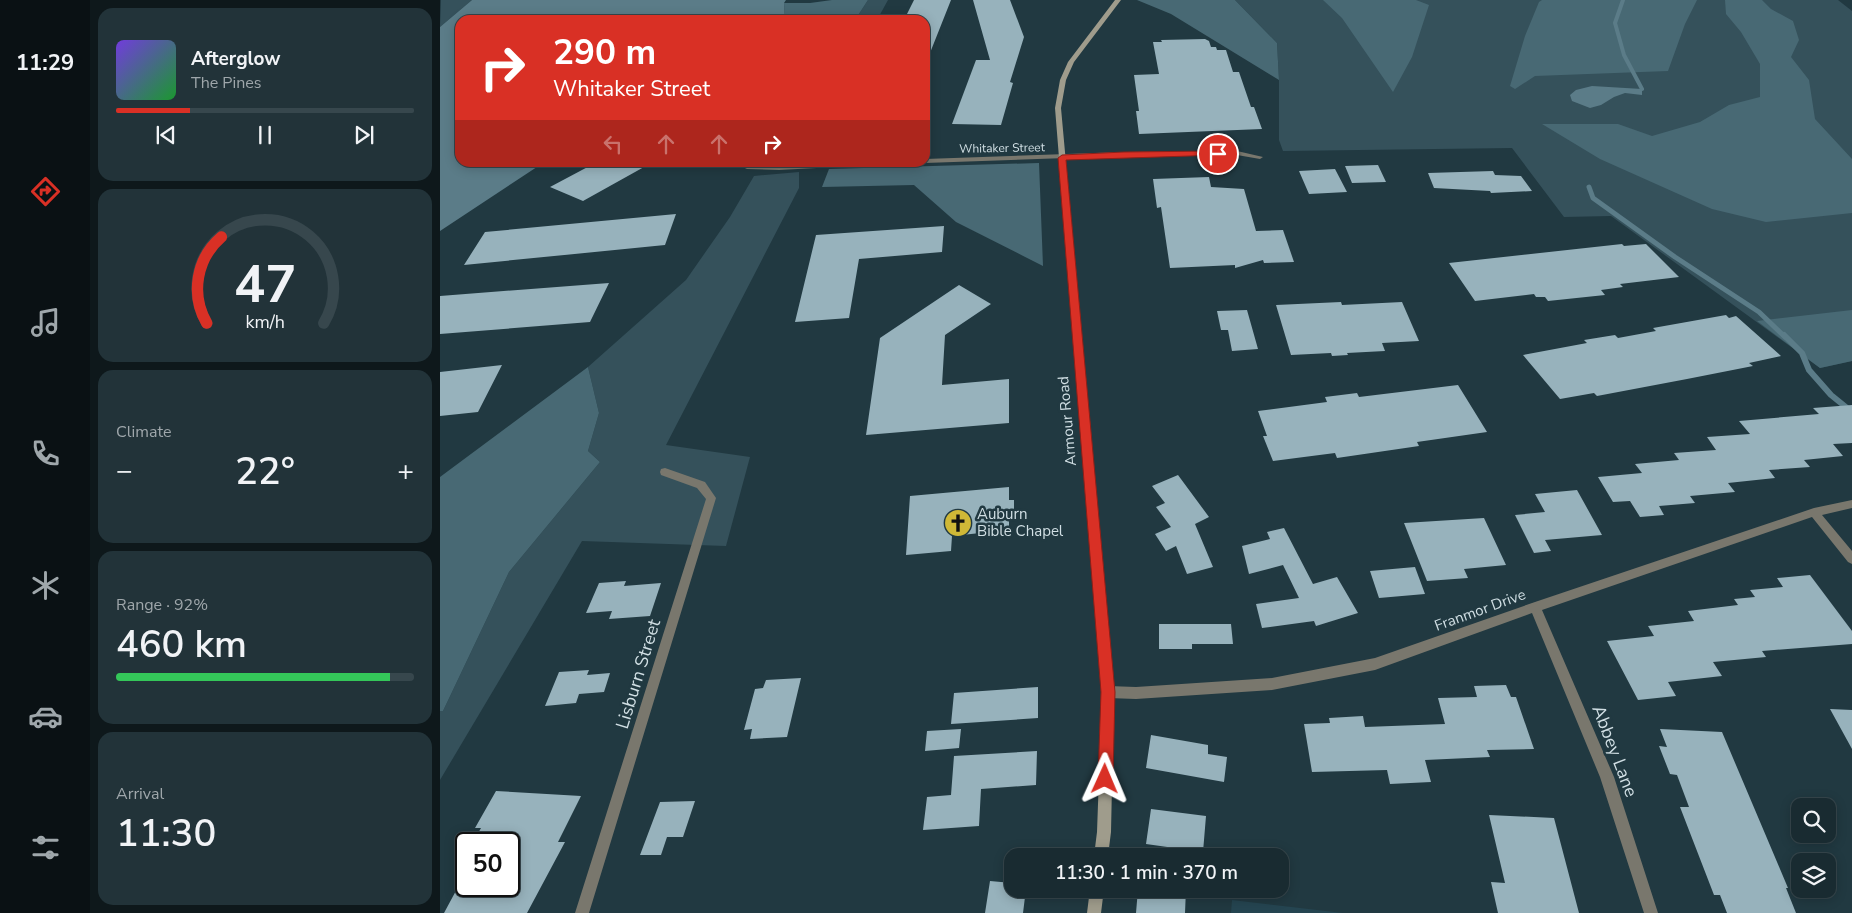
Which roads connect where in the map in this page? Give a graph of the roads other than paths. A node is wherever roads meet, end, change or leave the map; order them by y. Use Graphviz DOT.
graph roads {
  1 [pos="1118,0"];
  2 [pos="1260,157"];
  3 [pos="1062,158"];
  4 [pos="930,161"];
  5 [pos="746,167"];
  6 [pos="798,167"];
  7 [pos="665,472"];
  8 [pos="1852,504"];
  9 [pos="1814,512"];
  10 [pos="1852,559"];
  11 [pos="1535,607"];
  12 [pos="1108,692"];
  13 [pos="1102,848"];
  14 [pos="1096,898"];
  15 [pos="582,913"];
  16 [pos="1094,913"];
  17 [pos="1651,913"];
  1 -- 3 [label="main road, Armour Road"];
  2 -- 3 [label="street, Whitaker Street"];
  3 -- 4 [label="street, Whitaker Street"];
  3 -- 12 [label="main road, Armour Road"];
  5 -- 6 [label="street"];
  7 -- 15 [label="street, Lisburn Street"];
  8 -- 9 [label="street, Franmor Drive"];
  9 -- 10 [label="street"];
  9 -- 11 [label="street, Franmor Drive"];
  11 -- 12 [label="street, Franmor Drive"];
  11 -- 17 [label="street, Abbey Lane"];
  12 -- 13 [label="main road, Armour Road"];
  14 -- 16 [label="main road"];
}
